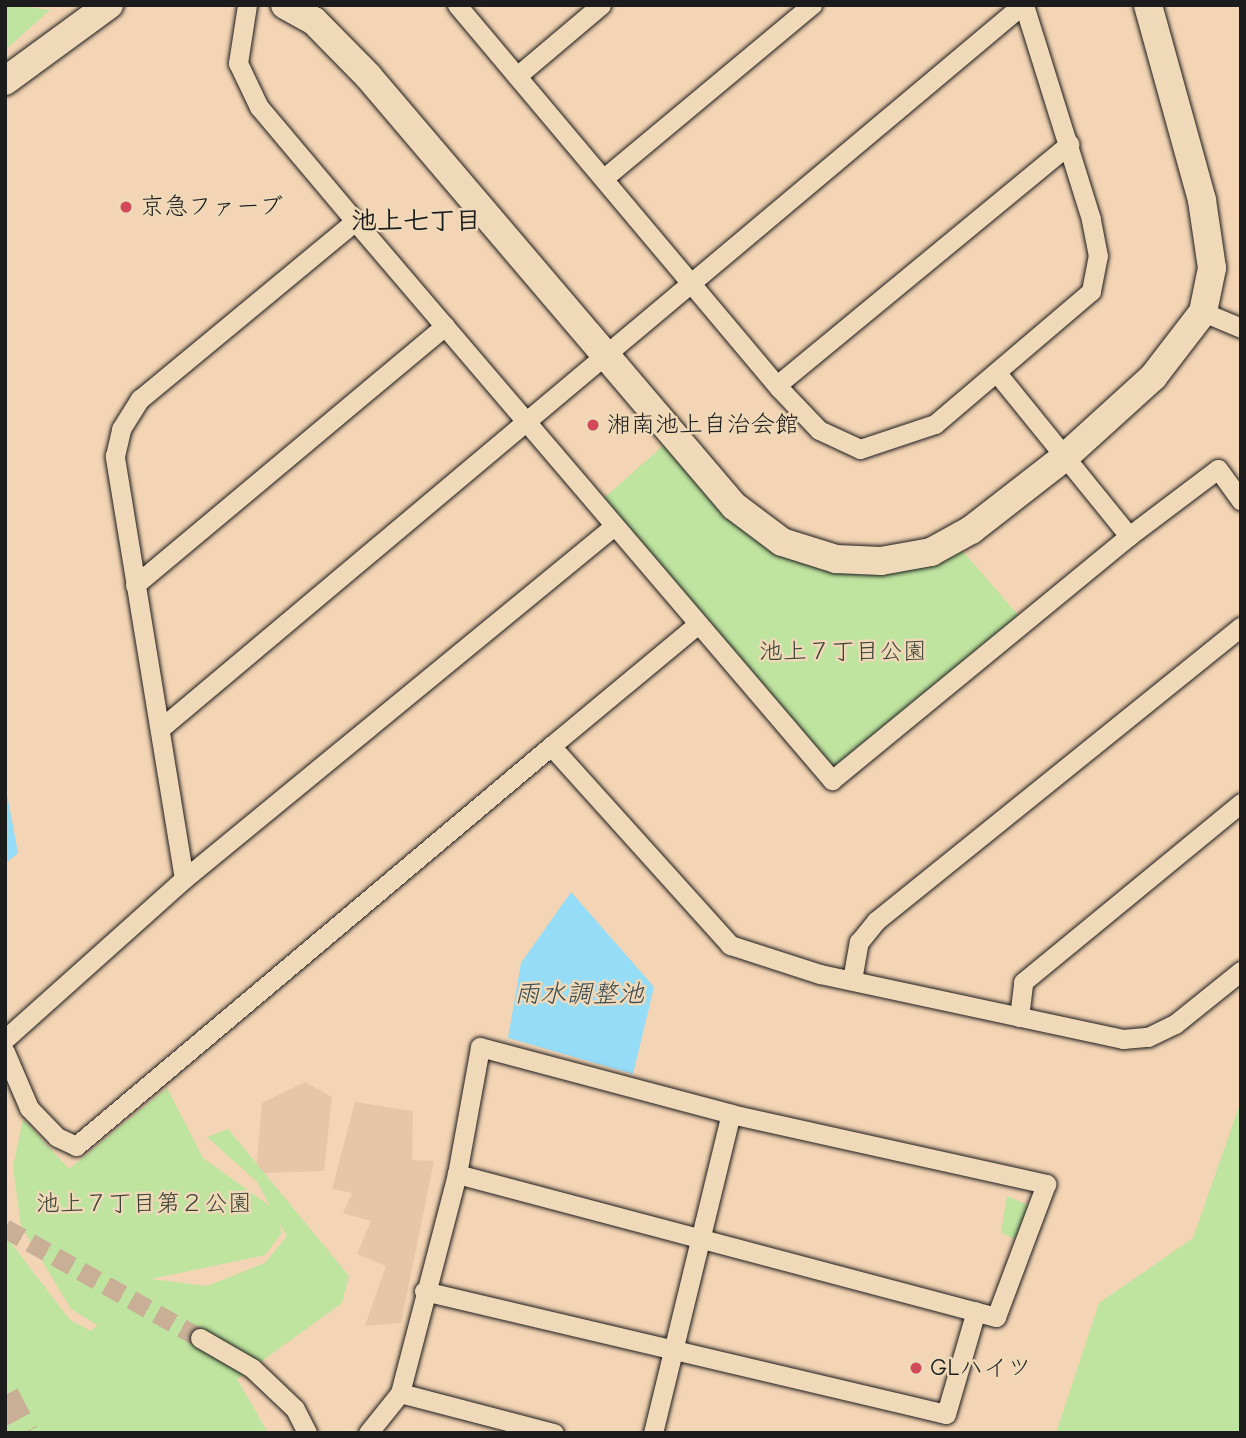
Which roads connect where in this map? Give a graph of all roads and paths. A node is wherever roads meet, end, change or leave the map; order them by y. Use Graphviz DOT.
graph roads {
  1 [pos="109,5"];
  2 [pos="285,5"];
  3 [pos="457,5"];
  4 [pos="601,5"];
  5 [pos="812,5"];
  6 [pos="1023,5"];
  7 [pos="1148,5"];
  8 [pos="244,14"];
  9 [pos="517,76"];
  10 [pos="5,81"];
  11 [pos="1069,144"];
  12 [pos="604,178"];
  13 [pos="355,220"];
  14 [pos="692,282"];
  15 [pos="1203,312"];
  16 [pos="445,326"];
  17 [pos="1241,328"];
  18 [pos="604,355"];
  19 [pos="997,373"];
  20 [pos="776,385"];
  21 [pos="525,419"];
  22 [pos="1066,456"];
  23 [pos="1241,501"];
  24 [pos="614,526"];
  25 [pos="1129,536"];
  26 [pos="135,585"];
  27 [pos="697,625"];
  28 [pos="1241,627"];
  29 [pos="161,728"];
  30 [pos="551,746"];
  31 [pos="1241,803"];
  32 [pos="184,879"];
  33 [pos="1241,971"];
  34 [pos="852,980"];
  35 [pos="1019,1017"];
  36 [pos="5,1039"];
  37 [pos="5,1052"];
  38 [pos="732,1114"];
  39 [pos="457,1174"];
  40 [pos="704,1242"];
  41 [pos="424,1291"];
  42 [pos="976,1311"];
  43 [pos="200,1338"];
  44 [pos="672,1351"];
  45 [pos="400,1393"];
  46 [pos="307,1433"];
  47 [pos="368,1433"];
  48 [pos="554,1433"];
  49 [pos="653,1433"];
  1 -- 10 [label="street"];
  2 -- 18 [label="street"];
  3 -- 9 [label="street"];
  4 -- 9 [label="street"];
  5 -- 12 [label="street"];
  6 -- 11 [label="street"];
  6 -- 14 [label="street"];
  7 -- 15 [label="street"];
  8 -- 13 [label="street"];
  9 -- 12 [label="street"];
  11 -- 19 [label="street"];
  11 -- 20 [label="street"];
  12 -- 14 [label="street"];
  13 -- 16 [label="street"];
  13 -- 26 [label="street"];
  14 -- 18 [label="street"];
  14 -- 20 [label="street"];
  15 -- 17 [label="street"];
  15 -- 22 [label="street"];
  16 -- 21 [label="street"];
  16 -- 26 [label="street"];
  18 -- 21 [label="street"];
  18 -- 22 [label="street"];
  19 -- 20 [label="street"];
  19 -- 22 [label="street"];
  21 -- 24 [label="street"];
  21 -- 29 [label="street"];
  22 -- 25 [label="street"];
  23 -- 25 [label="street"];
  24 -- 27 [label="street"];
  24 -- 32 [label="street"];
  25 -- 27 [label="street"];
  26 -- 29 [label="street"];
  27 -- 30 [label="street"];
  28 -- 34 [label="street"];
  29 -- 32 [label="street"];
  30 -- 34 [label="street"];
  30 -- 37 [label="street"];
  31 -- 35 [label="street"];
  32 -- 36 [label="street"];
  33 -- 35 [label="street"];
  34 -- 35 [label="street"];
  38 -- 39 [label="street"];
  38 -- 40 [label="street"];
  38 -- 42 [label="street"];
  39 -- 40 [label="street"];
  39 -- 41 [label="street"];
  40 -- 42 [label="street"];
  40 -- 44 [label="street"];
  41 -- 44 [label="street"];
  41 -- 45 [label="street"];
  42 -- 44 [label="street"];
  43 -- 46 [label="street"];
  44 -- 49 [label="street"];
  45 -- 47 [label="street"];
  45 -- 48 [label="street"];
}
